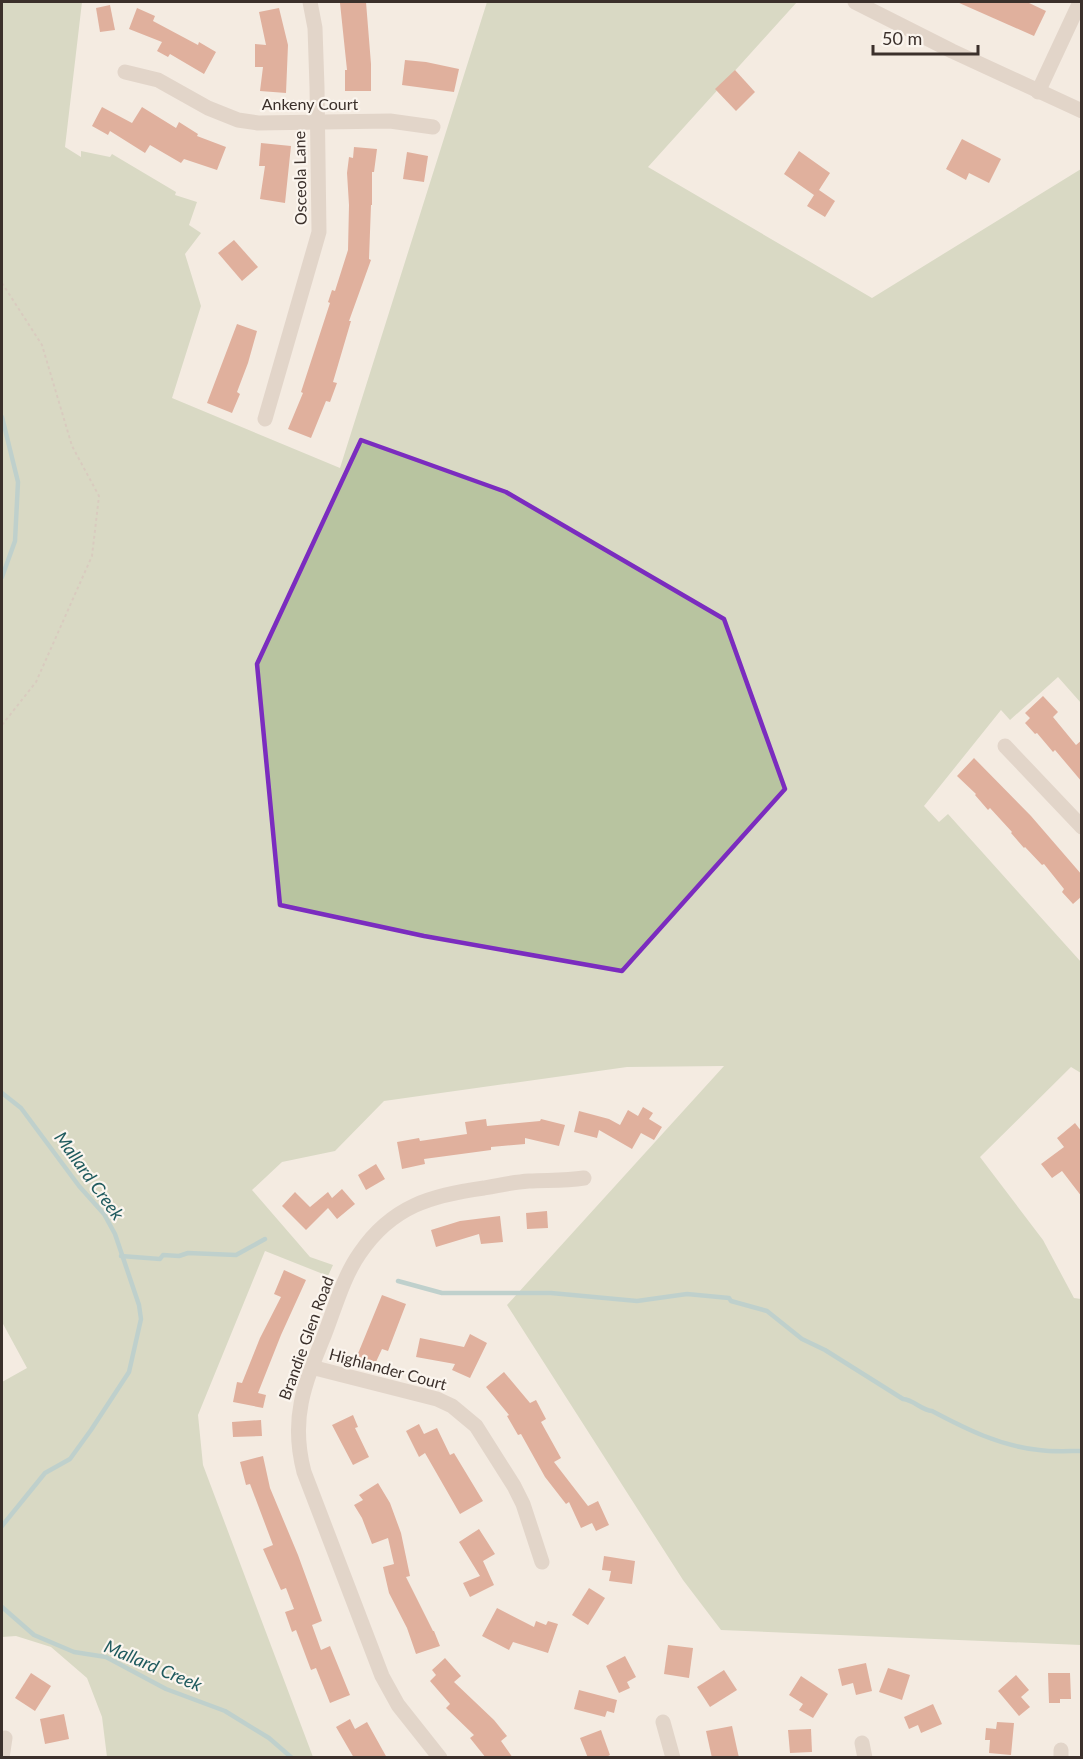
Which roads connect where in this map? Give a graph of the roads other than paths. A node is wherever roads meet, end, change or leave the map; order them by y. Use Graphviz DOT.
graph roads {
  1 [pos="310,2"];
  2 [pos="855,2"];
  3 [pos="1080,2"];
  4 [pos="125,72"];
  5 [pos="1038,92"];
  6 [pos="1082,111"];
  7 [pos="317,123"];
  8 [pos="433,127"];
  9 [pos="264,419"];
  10 [pos="1005,746"];
  11 [pos="1082,827"];
  12 [pos="584,1178"];
  13 [pos="311,1367"];
  14 [pos="542,1562"];
  15 [pos="663,1722"];
  16 [pos="5,1738"];
  17 [pos="2,1758"];
  18 [pos="440,1758"];
  19 [pos="673,1758"];
  1 -- 7 [label="street, Osceola Lane"];
  2 -- 5 [label="street"];
  3 -- 5 [label="street"];
  4 -- 7 [label="street, Ankeny Court"];
  5 -- 6 [label="street"];
  7 -- 8 [label="street, Ankeny Court"];
  7 -- 9 [label="street, Osceola Lane"];
  10 -- 11 [label="street"];
  12 -- 13 [label="street, Brandie Glen Road"];
  13 -- 14 [label="street, Highlander Court"];
  13 -- 18 [label="street, Brandie Glen Road"];
  15 -- 19 [label="street"];
  16 -- 17 [label="street"];
}
